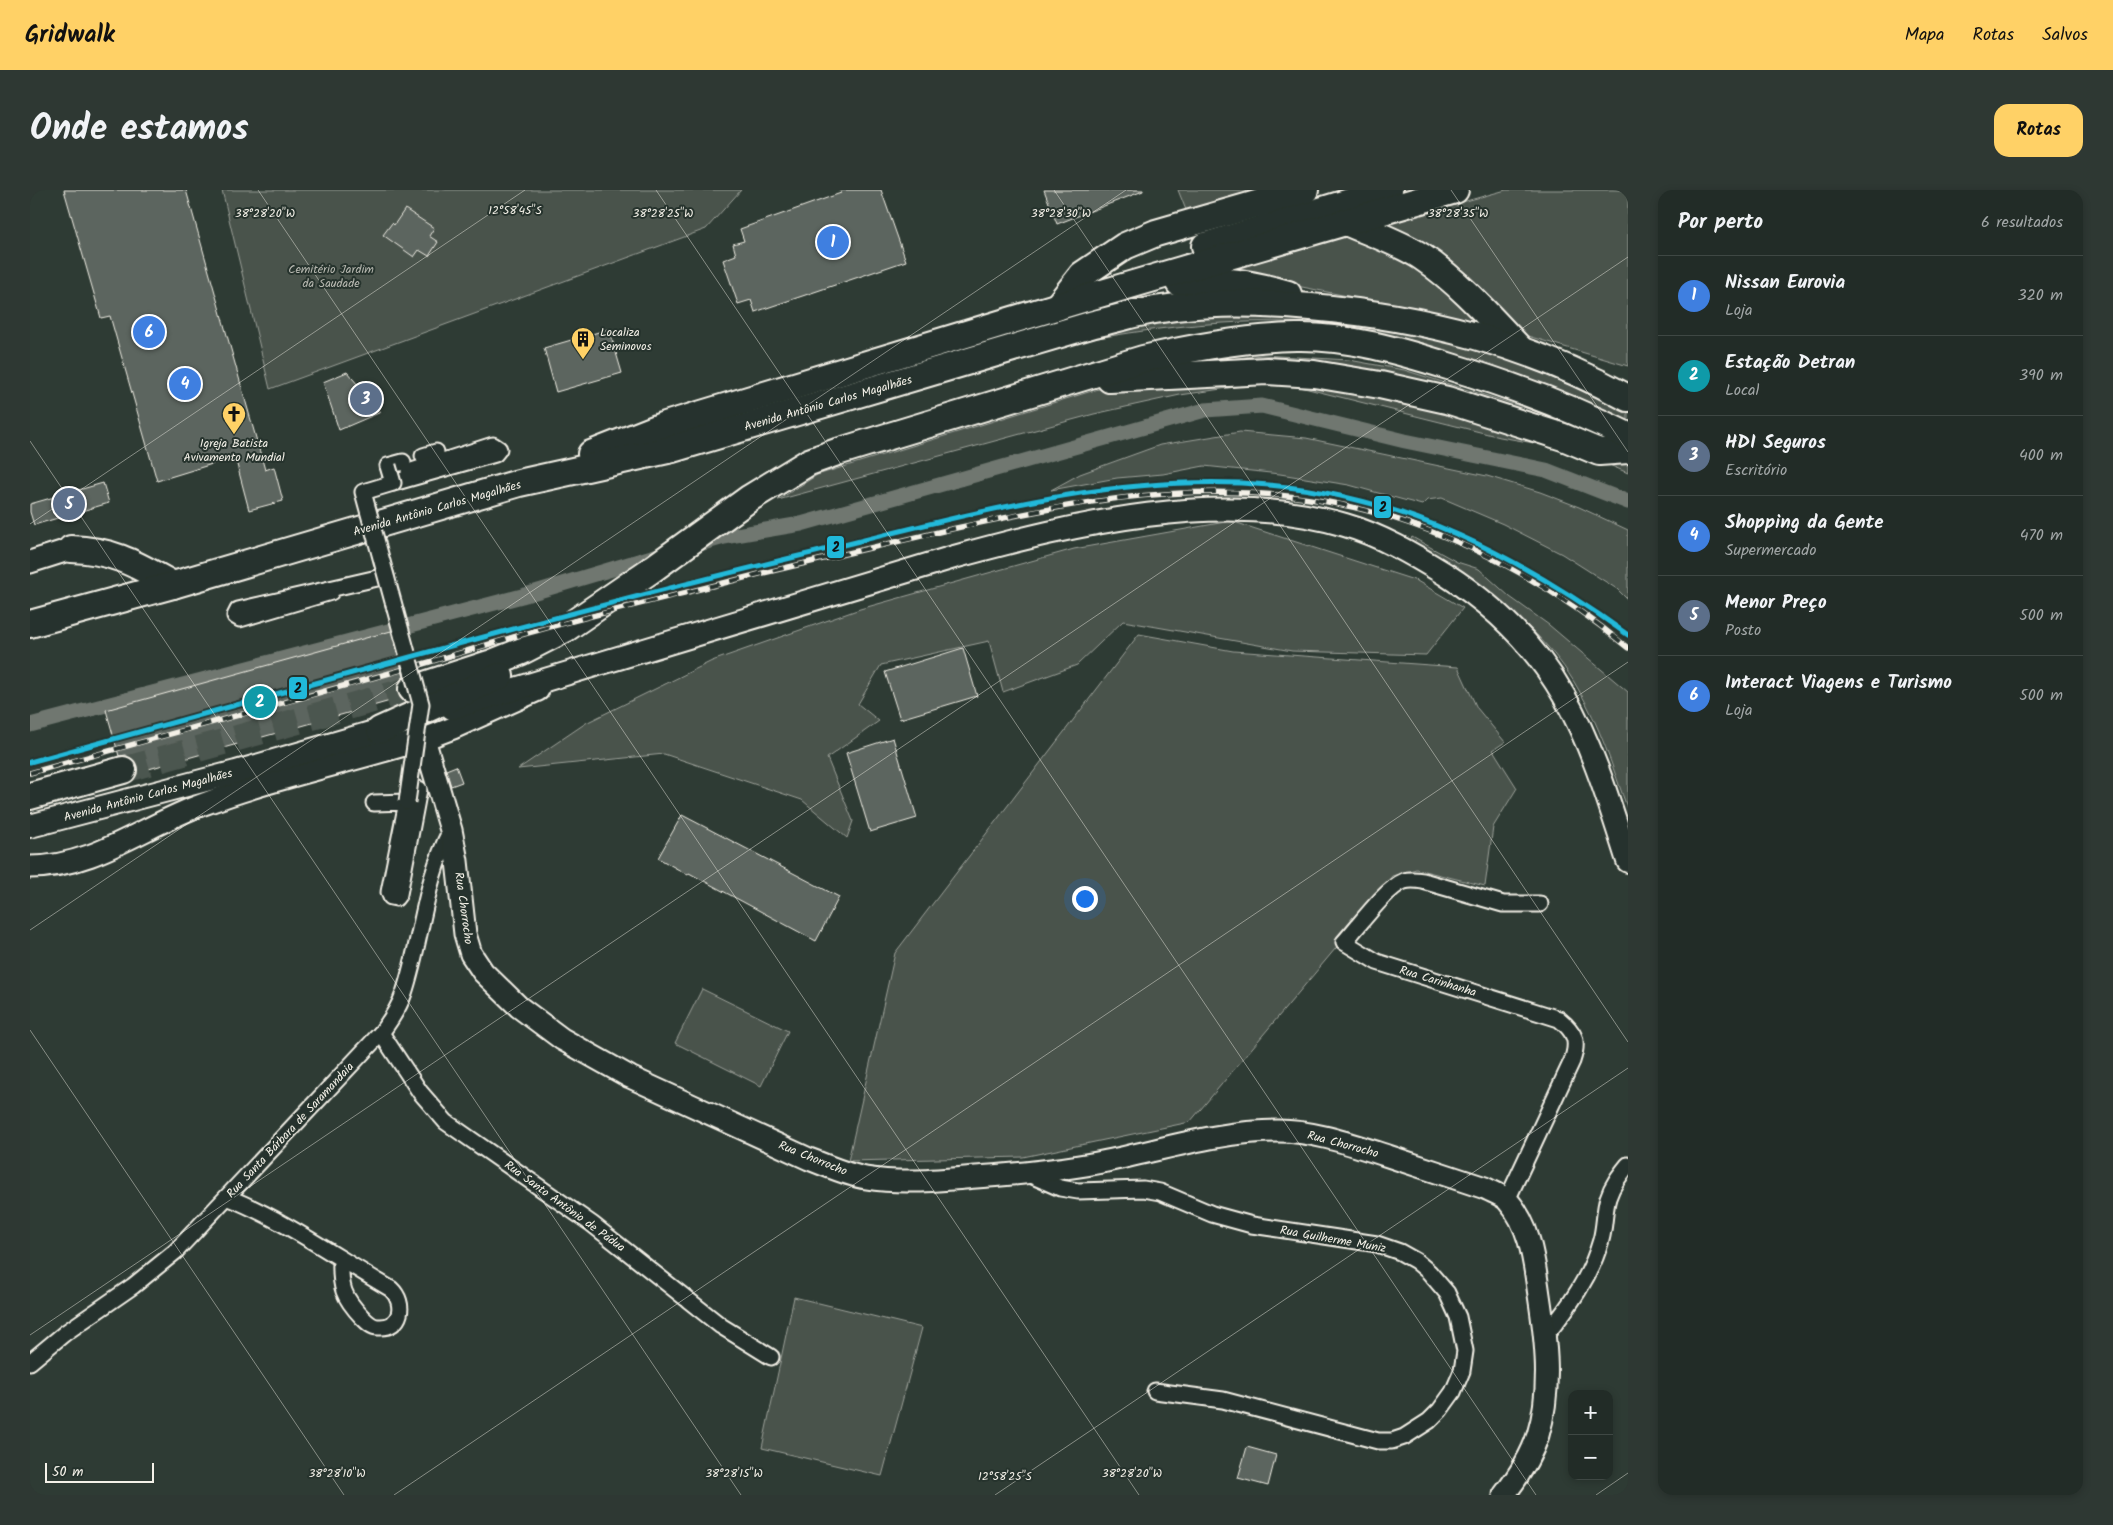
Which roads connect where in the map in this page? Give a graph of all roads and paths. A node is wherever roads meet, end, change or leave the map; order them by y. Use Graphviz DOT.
graph roads {
  1 [pos="1306,190"];
  2 [pos="1389,190"];
  3 [pos="1455,190"];
  4 [pos="1342,214"];
  5 [pos="1070,303"];
  6 [pos="1344,310"];
  7 [pos="1520,348"];
  8 [pos="1570,369"];
  9 [pos="1628,374"];
  10 [pos="1066,382"];
  11 [pos="1628,387"];
  12 [pos="1628,398"];
  13 [pos="1628,436"];
  14 [pos="1628,450"];
  15 [pos="393,483"];
  16 [pos="519,484"];
  17 [pos="72,549"];
  18 [pos="30,562"];
  19 [pos="386,576"];
  20 [pos="173,585"];
  21 [pos="331,592"];
  22 [pos="30,624"];
  23 [pos="565,629"];
  24 [pos="597,664"];
  25 [pos="409,673"];
  26 [pos="380,730"];
  27 [pos="424,739"];
  28 [pos="123,770"];
  29 [pos="419,789"];
  30 [pos="30,796"];
  31 [pos="407,802"];
  32 [pos="374,803"];
  33 [pos="30,826"];
  34 [pos="451,830"];
  35 [pos="1628,861"];
  36 [pos="30,866"];
  37 [pos="1540,904"];
  38 [pos="381,1033"];
  39 [pos="1628,1165"];
  40 [pos="1026,1173"];
  41 [pos="227,1197"];
  42 [pos="1507,1200"];
  43 [pos="341,1260"];
  44 [pos="1545,1336"];
  45 [pos="772,1357"];
  46 [pos="30,1362"];
  47 [pos="1156,1391"];
  48 [pos="1504,1495"];
  1 -- 5 [label="highway"];
  2 -- 4 [label="highway"];
  3 -- 4 [label="highway"];
  4 -- 5 [label="highway"];
  4 -- 7 [label="highway"];
  5 -- 6 [label="highway"];
  5 -- 16 [label="highway"];
  6 -- 7 [label="highway, Avenida Antônio Carlos Magalhães"];
  6 -- 16 [label="highway, Avenida Antônio Carlos Magalhães"];
  7 -- 8 [label="highway, Avenida Antônio Carlos Magalhães"];
  8 -- 9 [label="highway"];
  8 -- 11 [label="highway"];
  8 -- 12 [label="highway, Avenida Antônio Carlos Magalhães"];
  10 -- 13 [label="highway"];
  10 -- 14 [label="highway"];
  10 -- 23 [label="highway"];
  15 -- 15 [label="street, bridge"];
  15 -- 19 [label="street, bridge"];
  16 -- 20 [label="highway, Avenida Antônio Carlos Magalhães"];
  17 -- 18 [label="street"];
  17 -- 20 [label="highway"];
  19 -- 21 [label="street"];
  19 -- 25 [label="street, bridge"];
  20 -- 22 [label="highway, Avenida Antônio Carlos Magalhães"];
  23 -- 25 [label="highway"];
  23 -- 26 [label="highway"];
  24 -- 26 [label="main road, Avenida Antônio Carlos Magalhães"];
  24 -- 27 [label="street"];
  24 -- 35 [label="main road, Avenida Antônio Carlos Magalhães"];
  25 -- 31 [label="street, bridge"];
  26 -- 33 [label="main road, Avenida Antônio Carlos Magalhães"];
  27 -- 34 [label="street, Rua Chorrocho"];
  27 -- 36 [label="street"];
  28 -- 30 [label="highway"];
  29 -- 31 [label="street"];
  31 -- 32 [label="street"];
  34 -- 38 [label="street, Rua Santa Bárbara de Saramandaia"];
  34 -- 40 [label="street, Rua Chorrocho"];
  37 -- 42 [label="street, Rua Carinhanha"];
  38 -- 41 [label="street, Rua Santa Bárbara de Saramandaia"];
  38 -- 45 [label="street, Rua Santo Antônio de Pádua"];
  39 -- 44 [label="street"];
  40 -- 42 [label="street, Rua Chorrocho"];
  40 -- 47 [label="street, Rua Guilherme Muniz"];
  41 -- 43 [label="street"];
  41 -- 46 [label="street, Rua Santa Bárbara de Saramandaia"];
  42 -- 44 [label="street"];
  43 -- 43 [label="street"];
  44 -- 48 [label="street"];
}
